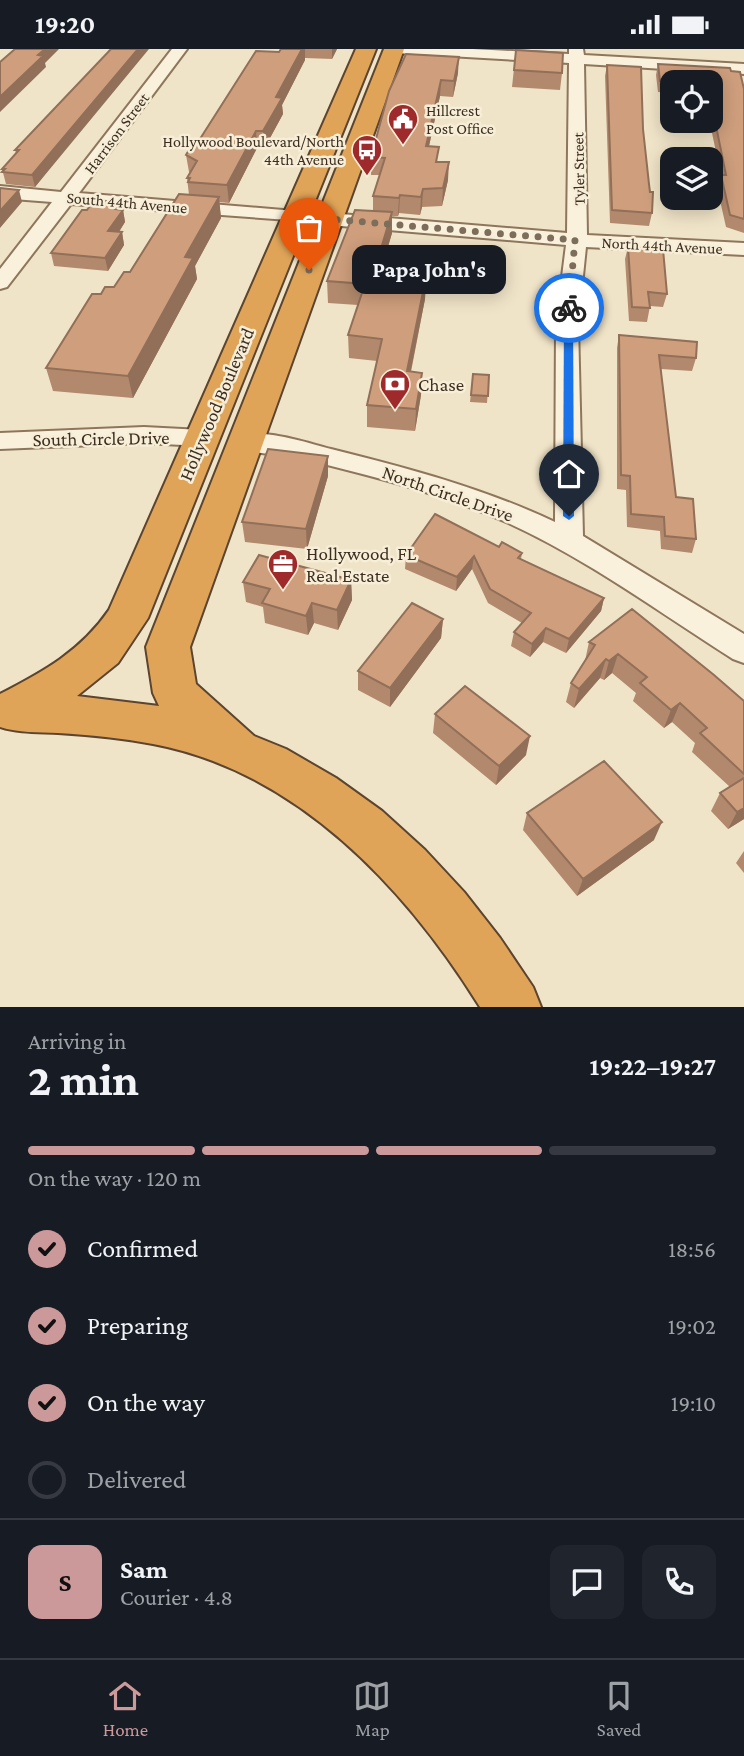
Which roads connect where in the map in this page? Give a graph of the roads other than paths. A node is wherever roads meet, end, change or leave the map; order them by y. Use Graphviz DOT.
graph roads {
  1 [pos="180,49"];
  2 [pos="366,49"];
  3 [pos="395,49"];
  4 [pos="574,52"];
  5 [pos="744,59"];
  6 [pos="744,69"];
  7 [pos="0,192"];
  8 [pos="66,197"];
  9 [pos="312,218"];
  10 [pos="575,240"];
  11 [pos="744,249"];
  12 [pos="0,283"];
  13 [pos="239,351"];
  14 [pos="202,438"];
  15 [pos="0,441"];
  16 [pos="244,442"];
  17 [pos="569,541"];
  18 [pos="201,554"];
  19 [pos="744,650"];
  20 [pos="5,712"];
  21 [pos="237,750"];
  22 [pos="513,1007"];
  1 -- 8 [label="street, Harrison Street"];
  2 -- 9 [label="highway, Hollywood Boulevard"];
  3 -- 4 [label="street"];
  3 -- 9 [label="highway, Hollywood Boulevard"];
  4 -- 5 [label="street"];
  4 -- 6 [label="street"];
  4 -- 10 [label="street, Tyler Street"];
  7 -- 8 [label="street, South 44th Avenue"];
  8 -- 9 [label="street, South 44th Avenue"];
  8 -- 12 [label="street, Harrison Street"];
  9 -- 10 [label="street, North 44th Avenue"];
  9 -- 13 [label="highway, Hollywood Boulevard"];
  9 -- 16 [label="highway, Hollywood Boulevard"];
  10 -- 11 [label="street, North 44th Avenue"];
  10 -- 17 [label="street, Tyler Street"];
  13 -- 14 [label="highway, Hollywood Boulevard"];
  13 -- 16 [label="highway"];
  14 -- 15 [label="street, South Circle Drive"];
  14 -- 18 [label="highway"];
  14 -- 20 [label="highway, Hollywood Boulevard"];
  16 -- 17 [label="street, North Circle Drive"];
  16 -- 18 [label="highway, Hollywood Boulevard"];
  17 -- 19 [label="street, North Circle Drive"];
  18 -- 21 [label="highway, Hollywood Boulevard"];
  20 -- 21 [label="highway, Hollywood Boulevard"];
  21 -- 22 [label="highway, Hollywood Boulevard"];
}
